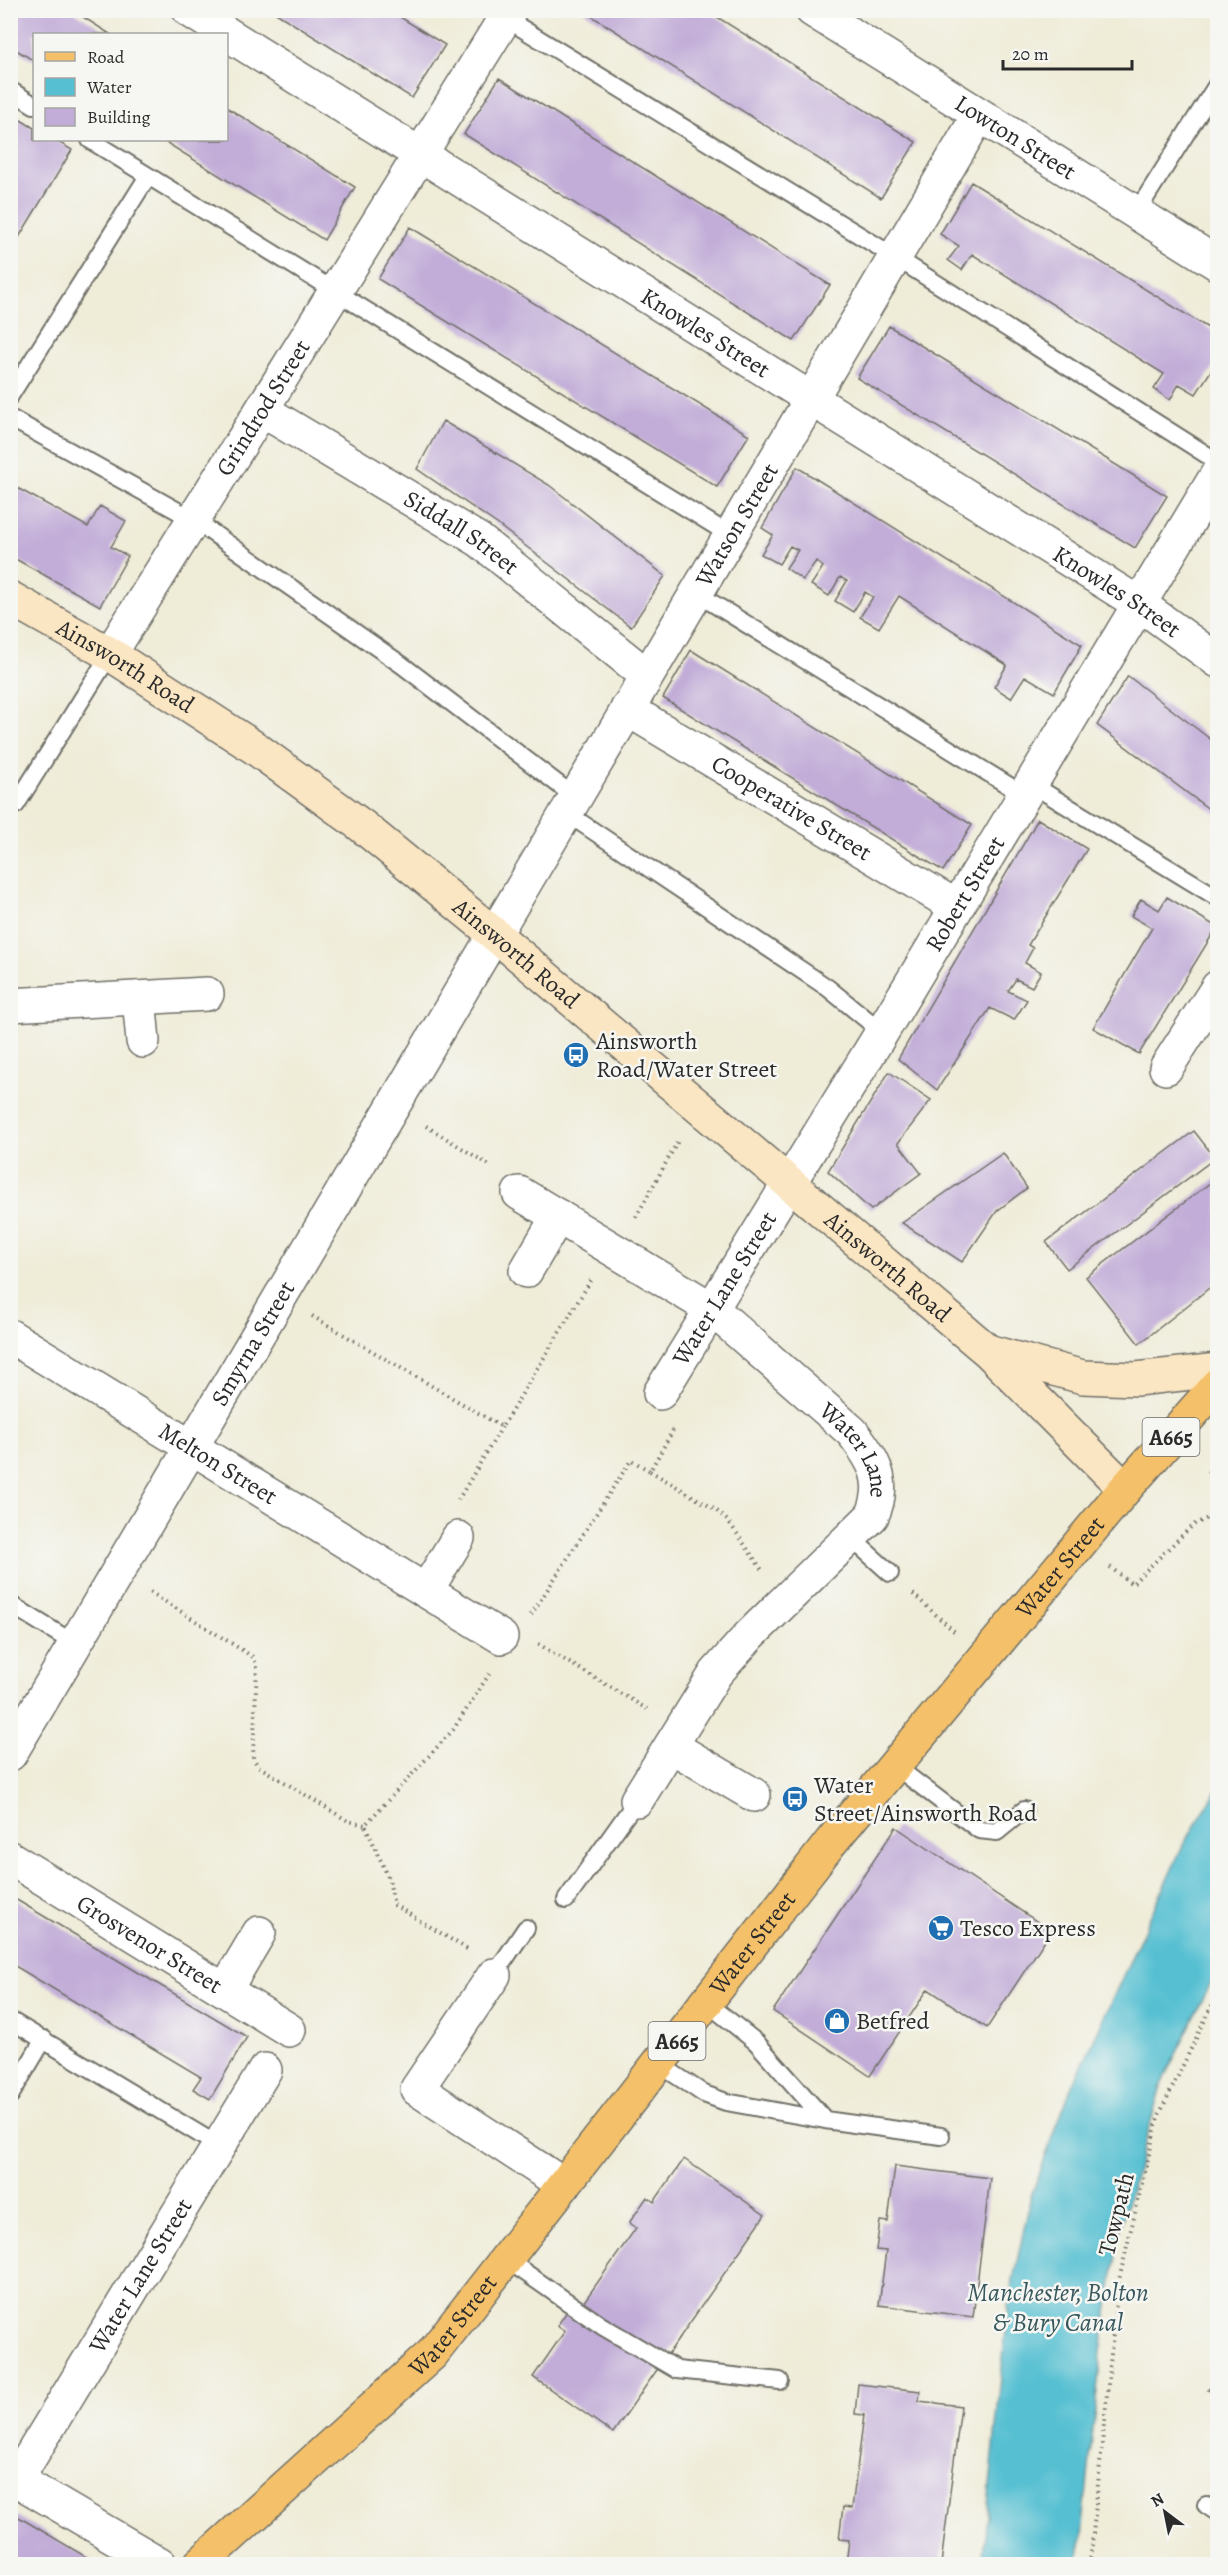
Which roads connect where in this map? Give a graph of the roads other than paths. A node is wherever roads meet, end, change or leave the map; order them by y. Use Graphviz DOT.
graph roads {
  1 [pos="189,10"];
  2 [pos="812,10"];
  3 [pos="502,13"];
  4 [pos="225,33"];
  5 [pos="228,35"];
  6 [pos="1218,83"];
  7 [pos="10,90"];
  8 [pos="33,104"];
  9 [pos="979,116"];
  10 [pos="92,141"];
  11 [pos="419,155"];
  12 [pos="148,176"];
  13 [pos="1136,213"];
  14 [pos="895,257"];
  15 [pos="1218,264"];
  16 [pos="336,291"];
  17 [pos="10,396"];
  18 [pos="811,398"];
  19 [pos="262,410"];
  20 [pos="10,418"];
  21 [pos="1218,462"];
  22 [pos="1218,473"];
  23 [pos="194,520"];
  24 [pos="730,535"];
  25 [pos="696,593"];
  26 [pos="10,598"];
  27 [pos="1138,603"];
  28 [pos="110,654"];
  29 [pos="1218,661"];
  30 [pos="646,675"];
  31 [pos="627,709"];
  32 [pos="1027,789"];
  33 [pos="13,804"];
  34 [pos="570,805"];
  35 [pos="1218,898"];
  36 [pos="957,908"];
  37 [pos="494,934"];
  38 [pos="1218,987"];
  39 [pos="207,994"];
  40 [pos="139,998"];
  41 [pos="10,1005"];
  42 [pos="882,1032"];
  43 [pos="143,1041"];
  44 [pos="1166,1068"];
  45 [pos="790,1185"];
  46 [pos="519,1193"];
  47 [pos="558,1216"];
  48 [pos="526,1271"];
  49 [pos="712,1309"];
  50 [pos="10,1336"];
  51 [pos="989,1352"];
  52 [pos="1218,1370"];
  53 [pos="1218,1384"];
  54 [pos="660,1393"];
  55 [pos="193,1446"];
  56 [pos="1125,1489"];
  57 [pos="850,1537"];
  58 [pos="458,1538"];
  59 [pos="890,1573"];
  60 [pos="426,1590"];
  61 [pos="10,1604"];
  62 [pos="511,1635"];
  63 [pos="75,1644"];
  64 [pos="676,1738"];
  65 [pos="10,1754"];
  66 [pos="895,1766"];
  67 [pos="754,1795"];
  68 [pos="637,1800"];
  69 [pos="1024,1810"];
  70 [pos="10,1858"];
  71 [pos="566,1900"];
  72 [pos="526,1928"];
  73 [pos="259,1933"];
  74 [pos="496,1972"];
  75 [pos="225,1990"];
  76 [pos="706,2002"];
  77 [pos="10,2020"];
  78 [pos="289,2030"];
  79 [pos="44,2040"];
  80 [pos="659,2064"];
  81 [pos="265,2070"];
  82 [pos="10,2096"];
  83 [pos="825,2120"];
  84 [pos="941,2136"];
  85 [pos="219,2146"];
  86 [pos="564,2185"];
  87 [pos="506,2259"];
  88 [pos="780,2381"];
  89 [pos="14,2478"];
  90 [pos="160,2565"];
  91 [pos="200,2565"];
  1 -- 4 [label="street, Knowles Street"];
  2 -- 9 [label="street, Lowton Street"];
  3 -- 11 [label="street, Grindrod Street"];
  3 -- 14 [label="lane"];
  5 -- 11 [label="street, Knowles Street"];
  6 -- 13 [label="lane"];
  7 -- 8 [label="lane"];
  9 -- 13 [label="street, Lowton Street"];
  9 -- 14 [label="street, Watson Street"];
  10 -- 12 [label="lane"];
  11 -- 16 [label="street, Grindrod Street"];
  11 -- 18 [label="street, Knowles Street"];
  12 -- 16 [label="lane"];
  12 -- 17 [label="lane"];
  13 -- 15 [label="street, Lowton Street"];
  14 -- 18 [label="street, Watson Street"];
  14 -- 21 [label="lane"];
  16 -- 19 [label="street, Grindrod Street"];
  16 -- 24 [label="lane"];
  18 -- 24 [label="street, Watson Street"];
  18 -- 27 [label="street, Knowles Street"];
  19 -- 23 [label="street, Grindrod Street"];
  19 -- 30 [label="street, Siddall Street"];
  20 -- 23 [label="lane"];
  22 -- 27 [label="street, Robert Street"];
  23 -- 28 [label="street, Grindrod Street"];
  23 -- 34 [label="lane"];
  24 -- 25 [label="street, Watson Street"];
  25 -- 30 [label="street, Watson Street"];
  25 -- 32 [label="lane"];
  26 -- 28 [label="main road, Ainsworth Road"];
  27 -- 29 [label="street, Knowles Street"];
  27 -- 32 [label="street, Robert Street"];
  28 -- 33 [label="lane, Grindrod Street"];
  28 -- 37 [label="main road, Ainsworth Road"];
  30 -- 31 [label="street, Watson Street"];
  31 -- 34 [label="street, Watson Street"];
  31 -- 36 [label="street, Cooperative Street"];
  32 -- 35 [label="lane"];
  32 -- 36 [label="street, Robert Street"];
  34 -- 37 [label="street, Watson Street"];
  34 -- 42 [label="lane"];
  36 -- 42 [label="street, Robert Street"];
  37 -- 45 [label="main road, Ainsworth Road"];
  37 -- 55 [label="street, Smyrna Street"];
  38 -- 44 [label="street"];
  39 -- 40 [label="street"];
  40 -- 41 [label="street"];
  40 -- 43 [label="street"];
  42 -- 45 [label="street, Robert Street"];
  45 -- 49 [label="street, Water Lane Street"];
  45 -- 51 [label="main road, Ainsworth Road"];
  46 -- 47 [label="street, Water Lane"];
  47 -- 48 [label="street"];
  47 -- 49 [label="street, Water Lane"];
  49 -- 54 [label="street, Water Lane Street"];
  49 -- 57 [label="street, Water Lane"];
  50 -- 55 [label="street, Melton Street"];
  51 -- 52 [label="main road, Ainsworth Road"];
  51 -- 56 [label="main road, Ainsworth Road"];
  53 -- 56 [label="main road, Water Street / A665"];
  55 -- 60 [label="street, Melton Street"];
  55 -- 63 [label="street, Smyrna Street"];
  56 -- 66 [label="main road, Water Street / A665"];
  57 -- 59 [label="lane"];
  57 -- 64 [label="street, Water Lane"];
  58 -- 60 [label="street"];
  60 -- 62 [label="street, Melton Street"];
  61 -- 63 [label="lane"];
  63 -- 65 [label="street, Smyrna Street"];
  64 -- 67 [label="street"];
  64 -- 68 [label="street, Water Lane"];
  66 -- 69 [label="lane"];
  66 -- 76 [label="main road, Water Street / A665"];
  68 -- 71 [label="lane"];
  70 -- 75 [label="street, Grosvenor Street"];
  72 -- 74 [label="lane"];
  73 -- 75 [label="street"];
  74 -- 86 [label="street"];
  75 -- 78 [label="street, Grosvenor Street"];
  76 -- 80 [label="main road, Water Street / A665"];
  76 -- 83 [label="lane"];
  77 -- 79 [label="lane"];
  79 -- 82 [label="lane"];
  79 -- 85 [label="lane"];
  80 -- 83 [label="lane"];
  80 -- 86 [label="main road, Water Street / A665"];
  81 -- 85 [label="street, Water Lane Street"];
  83 -- 84 [label="lane"];
  85 -- 89 [label="street, Water Lane Street"];
  86 -- 87 [label="main road, Water Street / A665"];
  87 -- 88 [label="lane"];
  87 -- 91 [label="main road, Water Street / A665"];
  89 -- 90 [label="street"];
}
